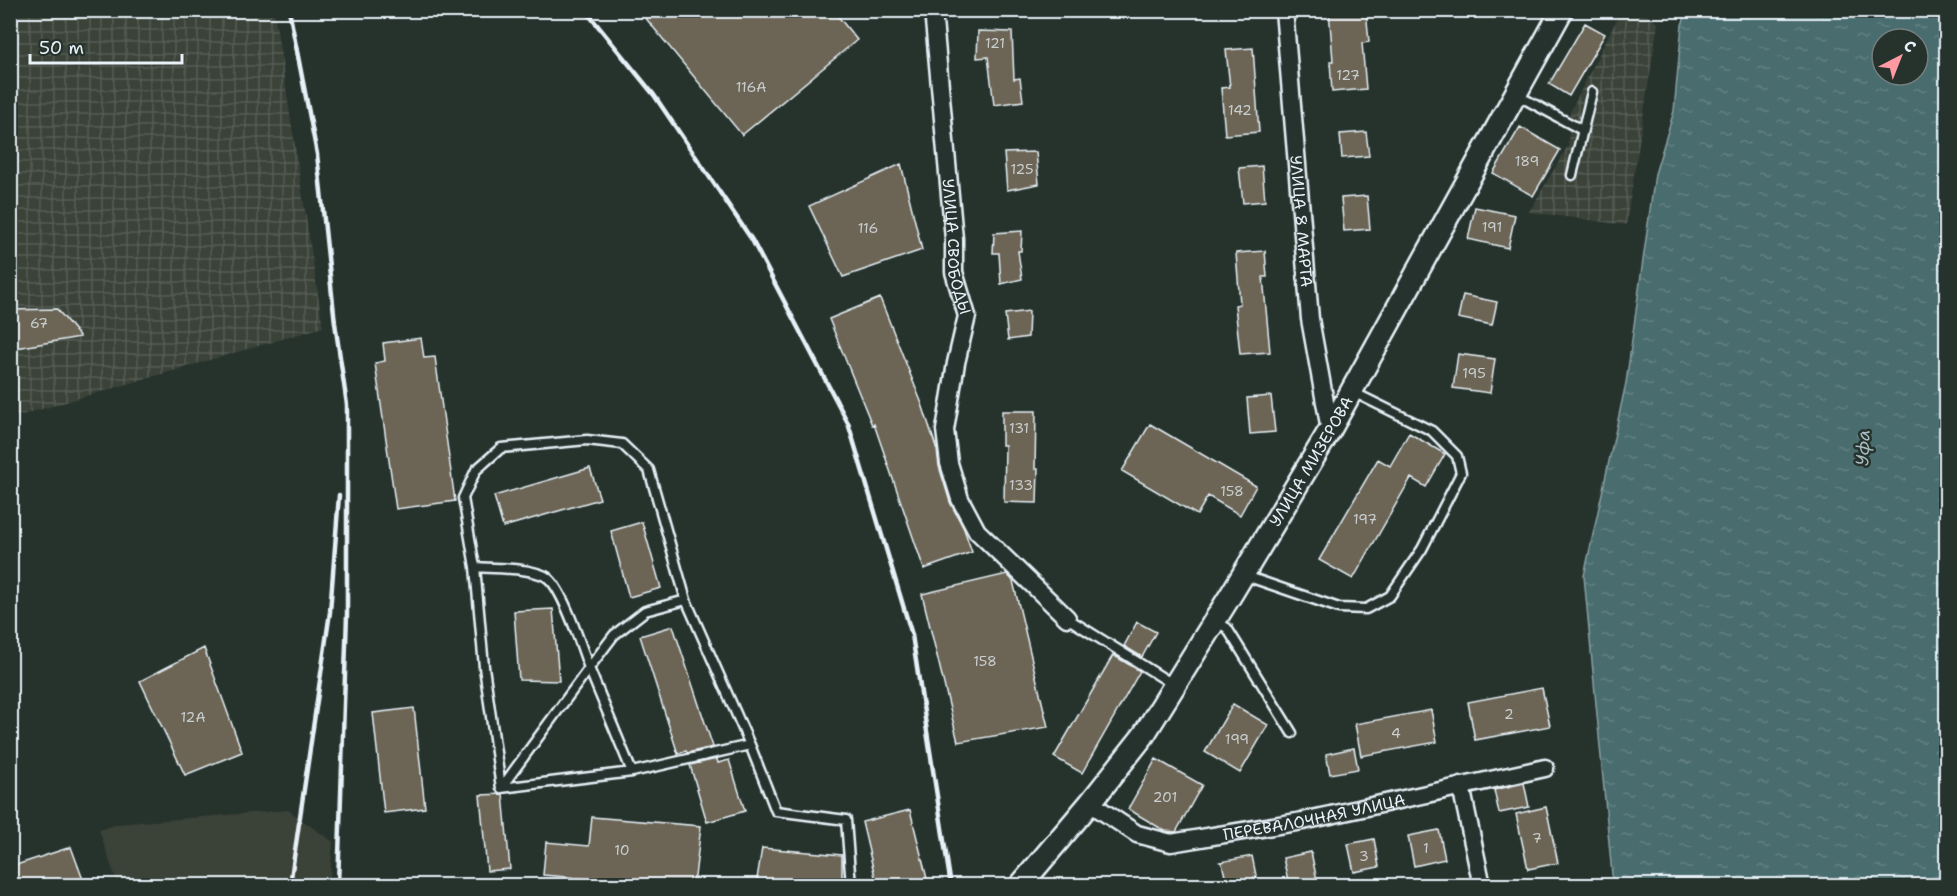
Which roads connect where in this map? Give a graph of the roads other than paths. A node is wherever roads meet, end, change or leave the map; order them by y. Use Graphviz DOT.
graph roads {
  1 [pos="933,10"];
  2 [pos="1284,10"];
  3 [pos="1562,10"];
  4 [pos="1592,92"];
  5 [pos="1517,95"];
  6 [pos="1582,130"];
  7 [pos="1572,175"];
  8 [pos="1352,389"];
  9 [pos="1330,430"];
  10 [pos="475,567"];
  11 [pos="1243,574"];
  12 [pos="686,600"];
  13 [pos="1066,618"];
  14 [pos="1215,620"];
  15 [pos="589,668"];
  16 [pos="1174,685"];
  17 [pos="1292,733"];
  18 [pos="750,745"];
  19 [pos="1545,768"];
  20 [pos="632,772"];
  21 [pos="1461,786"];
  22 [pos="501,788"];
  23 [pos="1090,803"];
  24 [pos="851,885"];
  25 [pos="1020,885"];
  26 [pos="1482,885"];
  1 -- 13 [label="street, УЛИЦА СВОБОДЫ"];
  2 -- 9 [label="street, УЛИЦА 8 МАРТА"];
  3 -- 5 [label="street, УЛИЦА МИЗЕРОВА"];
  4 -- 6 [label="lane"];
  5 -- 6 [label="lane"];
  5 -- 8 [label="street, УЛИЦА МИЗЕРОВА"];
  6 -- 7 [label="lane"];
  8 -- 9 [label="street, УЛИЦА МИЗЕРОВА"];
  8 -- 11 [label="lane"];
  9 -- 11 [label="street, УЛИЦА МИЗЕРОВА"];
  10 -- 12 [label="lane"];
  10 -- 15 [label="lane"];
  10 -- 22 [label="lane"];
  11 -- 14 [label="street, УЛИЦА МИЗЕРОВА"];
  12 -- 15 [label="lane"];
  12 -- 18 [label="lane"];
  13 -- 16 [label="lane"];
  14 -- 16 [label="street, УЛИЦА МИЗЕРОВА"];
  14 -- 17 [label="lane"];
  15 -- 20 [label="lane"];
  15 -- 22 [label="lane"];
  16 -- 23 [label="street, УЛИЦА МИЗЕРОВА"];
  18 -- 20 [label="lane"];
  18 -- 24 [label="lane"];
  19 -- 21 [label="street, ПЕРЕВАЛОЧНАЯ УЛИЦА"];
  20 -- 22 [label="lane"];
  21 -- 23 [label="street, ПЕРЕВАЛОЧНАЯ УЛИЦА"];
  21 -- 26 [label="street"];
  23 -- 25 [label="street, УЛИЦА МИЗЕРОВА"];
}
